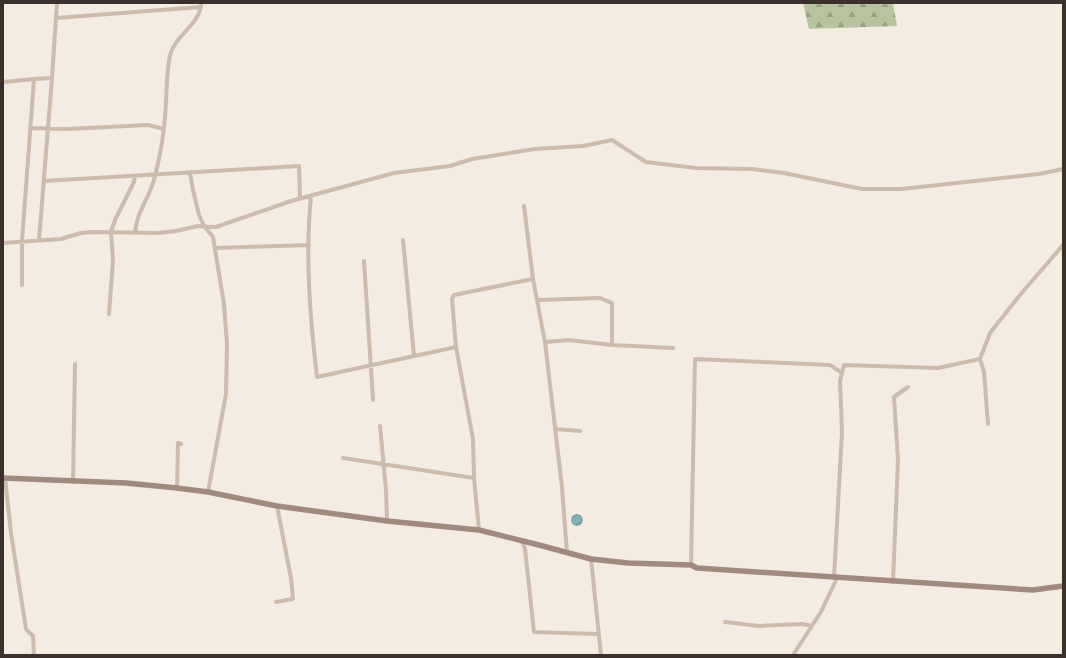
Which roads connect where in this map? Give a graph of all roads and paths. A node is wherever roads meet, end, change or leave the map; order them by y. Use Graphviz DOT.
graph roads {
  1 [pos="57,3"];
  2 [pos="201,5"];
  3 [pos="56,18"];
  4 [pos="52,78"];
  5 [pos="34,79"];
  6 [pos="3,82"];
  7 [pos="31,128"];
  8 [pos="164,128"];
  9 [pos="48,129"];
  10 [pos="1063,169"];
  11 [pos="190,173"];
  12 [pos="156,175"];
  13 [pos="135,176"];
  14 [pos="44,181"];
  15 [pos="311,196"];
  16 [pos="300,199"];
  17 [pos="524,206"];
  18 [pos="204,226"];
  19 [pos="111,232"];
  20 [pos="134,233"];
  21 [pos="22,240"];
  22 [pos="39,240"];
  23 [pos="404,240"];
  24 [pos="3,242"];
  25 [pos="309,245"];
  26 [pos="1063,245"];
  27 [pos="215,248"];
  28 [pos="364,261"];
  29 [pos="533,279"];
  30 [pos="22,284"];
  31 [pos="537,300"];
  32 [pos="109,314"];
  33 [pos="545,342"];
  34 [pos="612,345"];
  35 [pos="456,347"];
  36 [pos="673,348"];
  37 [pos="414,356"];
  38 [pos="980,359"];
  39 [pos="75,364"];
  40 [pos="372,365"];
  41 [pos="842,372"];
  42 [pos="908,387"];
  43 [pos="374,400"];
  44 [pos="988,424"];
  45 [pos="380,426"];
  46 [pos="555,429"];
  47 [pos="580,431"];
  48 [pos="181,444"];
  49 [pos="343,458"];
  50 [pos="384,464"];
  51 [pos="4,478"];
  52 [pos="474,478"];
  53 [pos="73,482"];
  54 [pos="177,488"];
  55 [pos="208,492"];
  56 [pos="277,506"];
  57 [pos="387,521"];
  58 [pos="479,530"];
  59 [pos="522,540"];
  60 [pos="567,552"];
  61 [pos="591,559"];
  62 [pos="691,565"];
  63 [pos="836,578"];
  64 [pos="893,582"];
  65 [pos="1063,586"];
  66 [pos="276,602"];
  67 [pos="725,622"];
  68 [pos="812,626"];
  69 [pos="598,634"];
  70 [pos="34,655"];
  71 [pos="601,655"];
  72 [pos="793,655"];
  1 -- 3 [label="street"];
  2 -- 3 [label="street"];
  2 -- 8 [label="street"];
  3 -- 4 [label="street"];
  4 -- 5 [label="street"];
  4 -- 9 [label="street"];
  5 -- 6 [label="street"];
  5 -- 7 [label="street"];
  7 -- 9 [label="street"];
  7 -- 21 [label="street"];
  8 -- 9 [label="street"];
  8 -- 12 [label="street"];
  9 -- 14 [label="street"];
  10 -- 15 [label="street"];
  11 -- 12 [label="street"];
  11 -- 16 [label="street"];
  11 -- 18 [label="street"];
  12 -- 13 [label="street"];
  12 -- 20 [label="street"];
  13 -- 14 [label="street"];
  13 -- 19 [label="street"];
  14 -- 22 [label="street"];
  15 -- 16 [label="street"];
  15 -- 25 [label="street"];
  16 -- 18 [label="street"];
  17 -- 29 [label="street"];
  18 -- 20 [label="street"];
  18 -- 27 [label="street"];
  19 -- 20 [label="street"];
  19 -- 22 [label="street"];
  19 -- 32 [label="street"];
  21 -- 22 [label="street"];
  21 -- 24 [label="street"];
  21 -- 30 [label="street"];
  23 -- 37 [label="street"];
  25 -- 27 [label="street"];
  25 -- 40 [label="street"];
  26 -- 38 [label="street"];
  27 -- 55 [label="street"];
  28 -- 40 [label="street"];
  29 -- 31 [label="street"];
  29 -- 35 [label="street"];
  31 -- 33 [label="street"];
  31 -- 34 [label="street"];
  33 -- 34 [label="street"];
  33 -- 46 [label="street"];
  34 -- 36 [label="street"];
  35 -- 37 [label="street"];
  35 -- 52 [label="street"];
  37 -- 40 [label="street"];
  38 -- 41 [label="street"];
  38 -- 44 [label="street"];
  39 -- 53 [label="street"];
  40 -- 43 [label="street"];
  41 -- 62 [label="street"];
  41 -- 63 [label="street"];
  42 -- 64 [label="street"];
  45 -- 50 [label="street"];
  46 -- 47 [label="street"];
  46 -- 60 [label="street"];
  48 -- 54 [label="street"];
  49 -- 50 [label="street"];
  50 -- 52 [label="street"];
  50 -- 57 [label="street"];
  51 -- 53 [label="main road"];
  51 -- 70 [label="street"];
  52 -- 58 [label="street"];
  53 -- 54 [label="main road"];
  54 -- 55 [label="main road"];
  55 -- 56 [label="main road"];
  56 -- 57 [label="main road"];
  56 -- 66 [label="street"];
  57 -- 58 [label="main road"];
  58 -- 59 [label="main road"];
  59 -- 60 [label="main road"];
  59 -- 69 [label="street"];
  60 -- 61 [label="main road"];
  61 -- 62 [label="main road"];
  61 -- 69 [label="street"];
  62 -- 63 [label="main road"];
  63 -- 64 [label="main road"];
  63 -- 68 [label="street"];
  64 -- 65 [label="main road"];
  67 -- 68 [label="street"];
  68 -- 72 [label="street"];
  69 -- 71 [label="street"];
}
